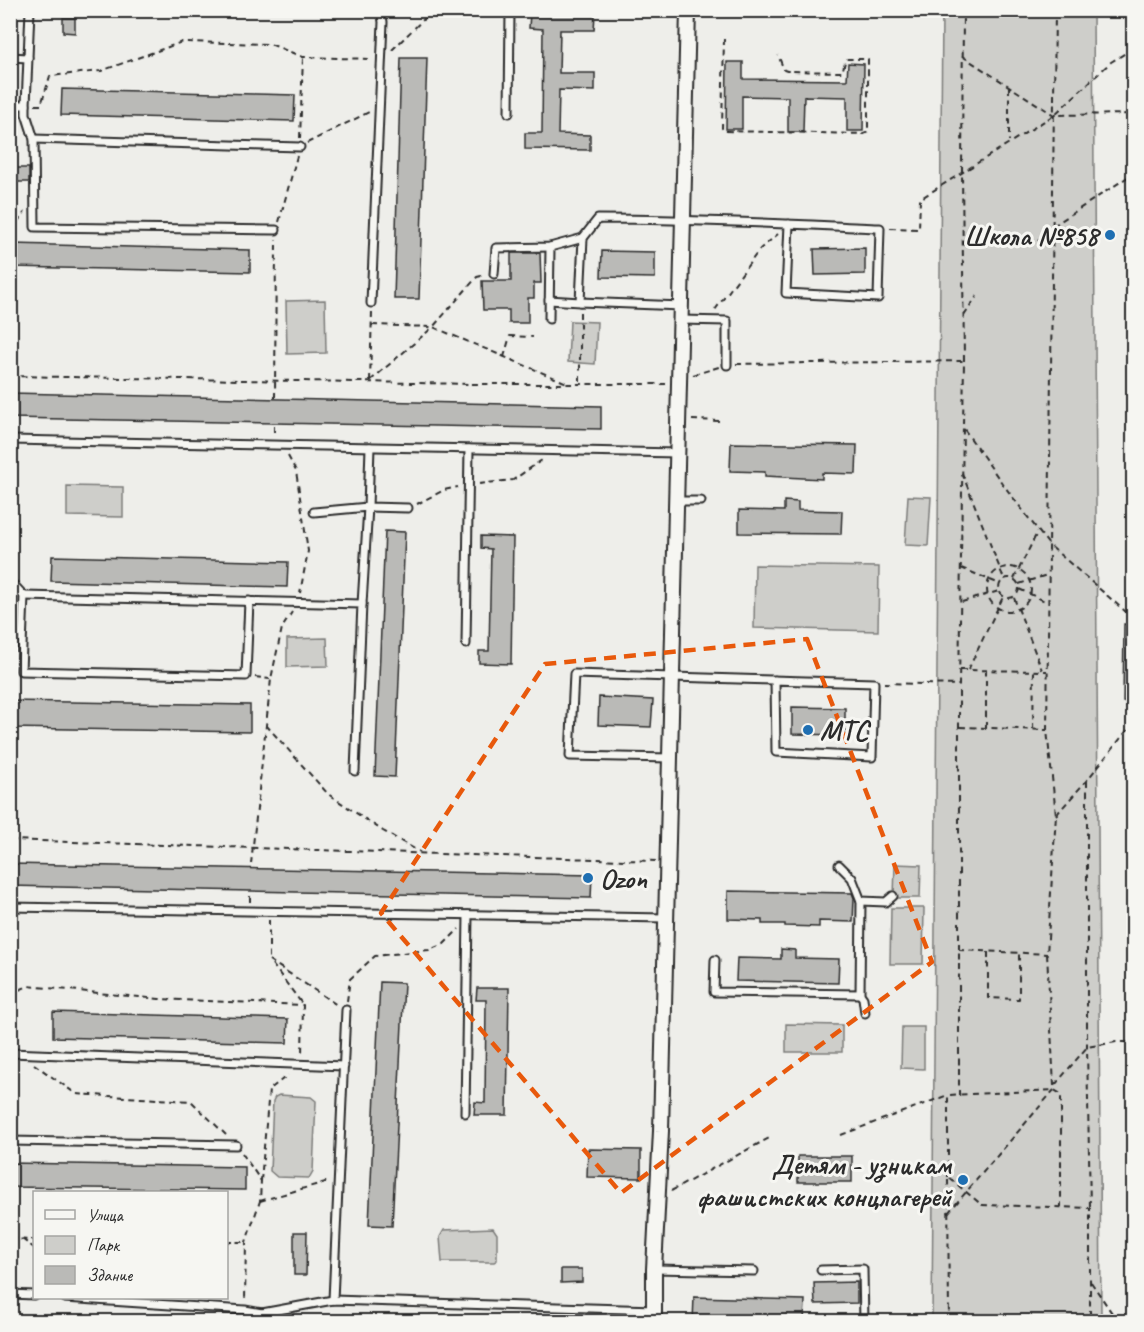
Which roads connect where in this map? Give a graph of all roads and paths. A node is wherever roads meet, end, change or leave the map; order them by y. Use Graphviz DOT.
graph roads {
  1 [pos="30,10"];
  2 [pos="381,10"];
  3 [pos="433,10"];
  4 [pos="510,10"];
  5 [pos="688,10"];
  6 [pos="963,10"];
  7 [pos="1055,10"];
  8 [pos="724,39"];
  9 [pos="1134,48"];
  10 [pos="778,55"];
  11 [pos="962,56"];
  12 [pos="10,57"];
  13 [pos="303,57"];
  14 [pos="28,58"];
  15 [pos="381,59"];
  16 [pos="1009,86"];
  17 [pos="10,105"];
  18 [pos="26,105"];
  19 [pos="379,106"];
  20 [pos="509,113"];
  21 [pos="1134,114"];
  22 [pos="1054,115"];
  23 [pos="34,139"];
  24 [pos="1009,141"];
  25 [pos="300,147"];
  26 [pos="1134,172"];
  27 [pos="962,173"];
  28 [pos="33,202"];
  29 [pos="683,219"];
  30 [pos="789,224"];
  31 [pos="1053,226"];
  32 [pos="880,228"];
  33 [pos="276,230"];
  34 [pos="10,231"];
  35 [pos="583,238"];
  36 [pos="1038,241"];
  37 [pos="550,247"];
  38 [pos="494,274"];
  39 [pos="977,296"];
  40 [pos="549,300"];
  41 [pos="580,302"];
  42 [pos="371,303"];
  43 [pos="681,313"];
  44 [pos="964,316"];
  45 [pos="549,319"];
  46 [pos="701,321"];
  47 [pos="372,325"];
  48 [pos="433,327"];
  49 [pos="533,337"];
  50 [pos="504,357"];
  51 [pos="964,361"];
  52 [pos="727,365"];
  53 [pos="10,376"];
  54 [pos="276,379"];
  55 [pos="370,381"];
  56 [pos="570,384"];
  57 [pos="580,384"];
  58 [pos="680,384"];
  59 [pos="275,398"];
  60 [pos="685,420"];
  61 [pos="722,421"];
  62 [pos="962,427"];
  63 [pos="10,440"];
  64 [pos="283,445"];
  65 [pos="370,447"];
  66 [pos="470,449"];
  67 [pos="557,451"];
  68 [pos="678,453"];
  69 [pos="962,472"];
  70 [pos="478,484"];
  71 [pos="467,486"];
  72 [pos="677,501"];
  73 [pos="701,501"];
  74 [pos="368,507"];
  75 [pos="408,508"];
  76 [pos="314,512"];
  77 [pos="1038,531"];
  78 [pos="1049,545"];
  79 [pos="961,568"];
  80 [pos="1001,569"];
  81 [pos="1019,569"];
  82 [pos="1048,575"];
  83 [pos="1004,579"];
  84 [pos="1014,579"];
  85 [pos="990,580"];
  86 [pos="10,581"];
  87 [pos="1029,581"];
  88 [pos="1000,584"];
  89 [pos="1019,584"];
  90 [pos="1019,589"];
  91 [pos="999,591"];
  92 [pos="988,594"];
  93 [pos="1030,594"];
  94 [pos="24,596"];
  95 [pos="1003,597"];
  96 [pos="1014,597"];
  97 [pos="249,601"];
  98 [pos="299,602"];
  99 [pos="1048,602"];
  100 [pos="962,603"];
  101 [pos="362,604"];
  102 [pos="998,607"];
  103 [pos="1018,609"];
  104 [pos="1133,618"];
  105 [pos="466,644"];
  106 [pos="960,670"];
  107 [pos="967,670"];
  108 [pos="1042,671"];
  109 [pos="1048,671"];
  110 [pos="986,672"];
  111 [pos="1034,672"];
  112 [pos="246,676"];
  113 [pos="673,677"];
  114 [pos="272,679"];
  115 [pos="775,680"];
  116 [pos="874,683"];
  117 [pos="959,685"];
  118 [pos="1134,722"];
  119 [pos="266,725"];
  120 [pos="960,727"];
  121 [pos="986,728"];
  122 [pos="1033,729"];
  123 [pos="1047,730"];
  124 [pos="670,758"];
  125 [pos="355,771"];
  126 [pos="1087,780"];
  127 [pos="1056,815"];
  128 [pos="10,840"];
  129 [pos="251,847"];
  130 [pos="422,853"];
  131 [pos="668,861"];
  132 [pos="251,864"];
  133 [pos="839,865"];
  134 [pos="893,896"];
  135 [pos="861,901"];
  136 [pos="886,902"];
  137 [pos="10,907"];
  138 [pos="890,909"];
  139 [pos="269,911"];
  140 [pos="468,915"];
  141 [pos="666,918"];
  142 [pos="959,950"];
  143 [pos="988,952"];
  144 [pos="1019,954"];
  145 [pos="1047,954"];
  146 [pos="269,960"];
  147 [pos="715,960"];
  148 [pos="10,994"];
  149 [pos="860,994"];
  150 [pos="303,1005"];
  151 [pos="346,1011"];
  152 [pos="865,1013"];
  153 [pos="1134,1042"];
  154 [pos="1087,1047"];
  155 [pos="10,1053"];
  156 [pos="19,1053"];
  157 [pos="302,1063"];
  158 [pos="344,1066"];
  159 [pos="1054,1086"];
  160 [pos="1054,1090"];
  161 [pos="948,1095"];
  162 [pos="960,1096"];
  163 [pos="465,1113"];
  164 [pos="841,1135"];
  165 [pos="771,1137"];
  166 [pos="10,1141"];
  167 [pos="236,1145"];
  168 [pos="948,1177"];
  169 [pos="339,1178"];
  170 [pos="261,1181"];
  171 [pos="966,1191"];
  172 [pos="658,1197"];
  173 [pos="260,1201"];
  174 [pos="1061,1207"];
  175 [pos="1090,1208"];
  176 [pos="948,1213"];
  177 [pos="10,1239"];
  178 [pos="22,1239"];
  179 [pos="33,1240"];
  180 [pos="228,1242"];
  181 [pos="246,1242"];
  182 [pos="33,1247"];
  183 [pos="654,1269"];
  184 [pos="821,1270"];
  185 [pos="754,1271"];
  186 [pos="1090,1281"];
  187 [pos="10,1294"];
  188 [pos="33,1295"];
  189 [pos="80,1299"];
  190 [pos="333,1300"];
  191 [pos="245,1310"];
  192 [pos="262,1313"];
  193 [pos="654,1316"];
  194 [pos="259,1322"];
  195 [pos="864,1322"];
  196 [pos="949,1322"];
  197 [pos="1090,1322"];
  198 [pos="1118,1322"];
  1 -- 14 [label="lane"];
  2 -- 15 [label="lane"];
  3 -- 15 [label="path"];
  4 -- 20 [label="lane"];
  5 -- 29 [label="street"];
  6 -- 11 [label="path"];
  7 -- 22 [label="path"];
  8 -- 10 [label="path"];
  9 -- 22 [label="path"];
  11 -- 16 [label="path"];
  11 -- 27 [label="path"];
  12 -- 14 [label="lane"];
  13 -- 15 [label="path"];
  13 -- 18 [label="path"];
  13 -- 25 [label="path"];
  14 -- 18 [label="lane"];
  15 -- 19 [label="lane"];
  16 -- 22 [label="path"];
  16 -- 24 [label="path"];
  17 -- 18 [label="lane"];
  18 -- 23 [label="lane"];
  19 -- 25 [label="path"];
  19 -- 42 [label="lane"];
  21 -- 22 [label="path"];
  22 -- 24 [label="path"];
  22 -- 31 [label="path"];
  23 -- 25 [label="lane"];
  23 -- 28 [label="lane"];
  24 -- 27 [label="path"];
  25 -- 33 [label="path"];
  26 -- 31 [label="path"];
  27 -- 32 [label="path"];
  27 -- 44 [label="path"];
  28 -- 33 [label="lane"];
  28 -- 34 [label="path"];
  29 -- 30 [label="lane"];
  29 -- 35 [label="lane"];
  29 -- 43 [label="street"];
  30 -- 32 [label="lane"];
  30 -- 32 [label="lane"];
  30 -- 46 [label="path"];
  31 -- 36 [label="path"];
  31 -- 78 [label="path"];
  33 -- 54 [label="path"];
  35 -- 37 [label="lane"];
  35 -- 41 [label="lane"];
  37 -- 38 [label="lane"];
  37 -- 40 [label="lane"];
  38 -- 48 [label="path"];
  39 -- 44 [label="path"];
  40 -- 41 [label="lane"];
  40 -- 45 [label="lane"];
  41 -- 43 [label="lane"];
  41 -- 57 [label="path"];
  42 -- 47 [label="path"];
  43 -- 46 [label="lane"];
  43 -- 58 [label="street"];
  44 -- 51 [label="path"];
  46 -- 52 [label="lane"];
  47 -- 48 [label="path"];
  47 -- 55 [label="path"];
  48 -- 50 [label="path"];
  48 -- 55 [label="path"];
  49 -- 50 [label="path"];
  50 -- 56 [label="path"];
  51 -- 52 [label="path"];
  51 -- 62 [label="path"];
  52 -- 58 [label="path"];
  53 -- 54 [label="path"];
  54 -- 55 [label="path"];
  54 -- 59 [label="path"];
  55 -- 56 [label="path"];
  56 -- 57 [label="path"];
  57 -- 58 [label="path"];
  58 -- 68 [label="street"];
  60 -- 61 [label="path"];
  62 -- 69 [label="path"];
  62 -- 77 [label="path"];
  63 -- 64 [label="lane"];
  64 -- 65 [label="lane"];
  64 -- 98 [label="path"];
  65 -- 66 [label="lane"];
  65 -- 74 [label="lane"];
  66 -- 67 [label="lane"];
  66 -- 105 [label="lane"];
  67 -- 68 [label="lane"];
  67 -- 70 [label="path"];
  68 -- 72 [label="street"];
  69 -- 79 [label="path"];
  69 -- 80 [label="path"];
  71 -- 75 [label="path"];
  72 -- 73 [label="lane"];
  72 -- 113 [label="street"];
  74 -- 75 [label="lane"];
  74 -- 76 [label="lane"];
  74 -- 101 [label="lane"];
  77 -- 78 [label="path"];
  77 -- 81 [label="path"];
  78 -- 82 [label="path"];
  78 -- 104 [label="path"];
  79 -- 85 [label="path"];
  79 -- 100 [label="path"];
  80 -- 81 [label="path"];
  80 -- 83 [label="path"];
  80 -- 85 [label="path"];
  81 -- 84 [label="path"];
  81 -- 87 [label="path"];
  82 -- 87 [label="path"];
  82 -- 99 [label="path"];
  83 -- 84 [label="path"];
  83 -- 88 [label="path"];
  84 -- 89 [label="path"];
  85 -- 88 [label="path"];
  85 -- 92 [label="path"];
  86 -- 94 [label="lane"];
  87 -- 89 [label="path"];
  87 -- 93 [label="path"];
  88 -- 91 [label="path"];
  89 -- 90 [label="path"];
  90 -- 93 [label="path"];
  90 -- 96 [label="path"];
  91 -- 92 [label="path"];
  91 -- 95 [label="path"];
  92 -- 100 [label="path"];
  92 -- 102 [label="path"];
  93 -- 99 [label="path"];
  93 -- 103 [label="path"];
  94 -- 97 [label="lane"];
  94 -- 112 [label="lane"];
  95 -- 96 [label="path"];
  95 -- 102 [label="path"];
  96 -- 103 [label="path"];
  97 -- 98 [label="lane"];
  97 -- 112 [label="lane"];
  98 -- 101 [label="lane"];
  98 -- 114 [label="path"];
  99 -- 109 [label="path"];
  100 -- 106 [label="path"];
  101 -- 125 [label="lane"];
  102 -- 103 [label="path"];
  102 -- 107 [label="path"];
  103 -- 108 [label="path"];
  106 -- 107 [label="path"];
  106 -- 117 [label="path"];
  107 -- 110 [label="path"];
  108 -- 109 [label="path"];
  108 -- 111 [label="path"];
  109 -- 123 [label="path"];
  110 -- 111 [label="path"];
  110 -- 121 [label="path"];
  111 -- 122 [label="path"];
  112 -- 114 [label="path"];
  113 -- 115 [label="lane"];
  113 -- 124 [label="street"];
  113 -- 124 [label="lane"];
  114 -- 119 [label="path"];
  115 -- 116 [label="lane"];
  115 -- 116 [label="lane"];
  116 -- 117 [label="path"];
  117 -- 120 [label="path"];
  118 -- 126 [label="path"];
  119 -- 129 [label="path"];
  119 -- 130 [label="path"];
  120 -- 121 [label="path"];
  120 -- 142 [label="path"];
  121 -- 122 [label="path"];
  122 -- 123 [label="path"];
  123 -- 127 [label="path"];
  124 -- 131 [label="street"];
  126 -- 127 [label="path"];
  126 -- 154 [label="path"];
  127 -- 145 [label="path"];
  128 -- 129 [label="path"];
  129 -- 130 [label="path"];
  129 -- 132 [label="path"];
  130 -- 131 [label="path"];
  131 -- 141 [label="street"];
  133 -- 135 [label="lane"];
  134 -- 136 [label="lane"];
  135 -- 136 [label="lane"];
  135 -- 149 [label="lane"];
  136 -- 138 [label="lane"];
  137 -- 139 [label="lane"];
  139 -- 140 [label="lane"];
  139 -- 146 [label="path"];
  140 -- 141 [label="lane"];
  140 -- 151 [label="path"];
  140 -- 163 [label="lane"];
  141 -- 172 [label="street"];
  142 -- 143 [label="path"];
  142 -- 162 [label="path"];
  143 -- 144 [label="path"];
  143 -- 144 [label="path"];
  144 -- 145 [label="path"];
  145 -- 159 [label="path"];
  146 -- 150 [label="path"];
  146 -- 151 [label="path"];
  147 -- 149 [label="lane"];
  148 -- 150 [label="path"];
  149 -- 152 [label="lane"];
  150 -- 157 [label="path"];
  151 -- 158 [label="lane"];
  153 -- 154 [label="path"];
  154 -- 159 [label="path"];
  154 -- 175 [label="path"];
  155 -- 156 [label="lane"];
  156 -- 157 [label="lane"];
  156 -- 167 [label="path"];
  157 -- 158 [label="lane"];
  157 -- 170 [label="path"];
  158 -- 169 [label="lane"];
  159 -- 160 [label="path"];
  160 -- 162 [label="path"];
  160 -- 171 [label="path"];
  160 -- 174 [label="path"];
  161 -- 162 [label="path"];
  161 -- 164 [label="path"];
  161 -- 168 [label="path"];
  165 -- 172 [label="path"];
  166 -- 167 [label="lane"];
  167 -- 170 [label="path"];
  168 -- 171 [label="path"];
  168 -- 176 [label="path"];
  169 -- 173 [label="path"];
  169 -- 190 [label="lane"];
  170 -- 173 [label="path"];
  171 -- 174 [label="path"];
  171 -- 176 [label="path"];
  172 -- 183 [label="street"];
  173 -- 181 [label="path"];
  174 -- 175 [label="path"];
  175 -- 186 [label="path"];
  176 -- 196 [label="path"];
  177 -- 178 [label="path"];
  178 -- 179 [label="path"];
  178 -- 182 [label="path"];
  180 -- 181 [label="path"];
  181 -- 191 [label="path"];
  183 -- 185 [label="lane"];
  183 -- 193 [label="street"];
  184 -- 195 [label="lane"];
  186 -- 197 [label="path"];
  186 -- 198 [label="path"];
  187 -- 188 [label="lane"];
  189 -- 191 [label="lane"];
  190 -- 192 [label="lane"];
  190 -- 193 [label="lane"];
  191 -- 192 [label="lane"];
  192 -- 194 [label="lane"];
}
